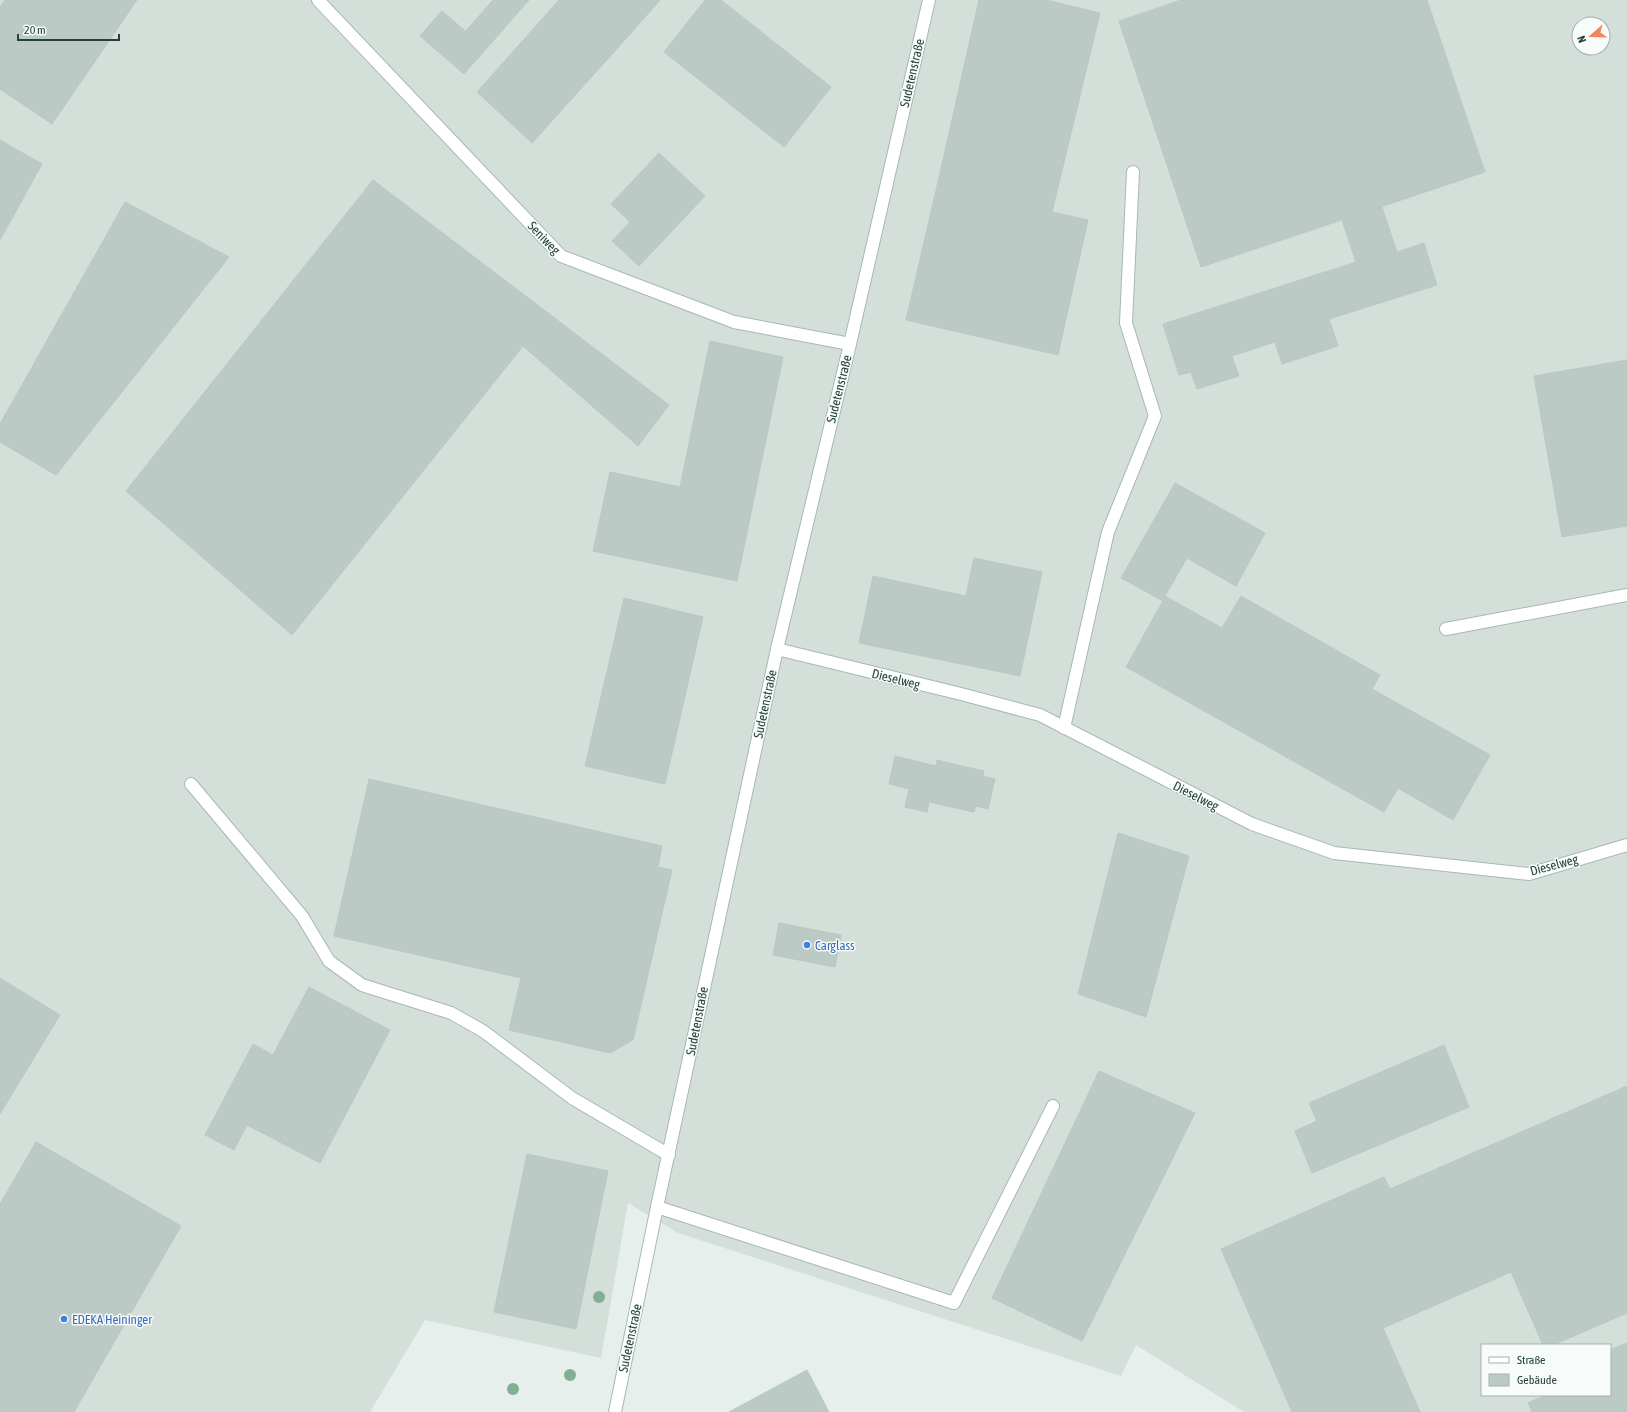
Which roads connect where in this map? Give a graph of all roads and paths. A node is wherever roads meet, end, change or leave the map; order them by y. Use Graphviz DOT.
graph roads {
  1 [pos="318,0"];
  2 [pos="929,0"];
  3 [pos="1133,172"];
  4 [pos="850,344"];
  5 [pos="1627,595"];
  6 [pos="1446,629"];
  7 [pos="777,649"];
  8 [pos="1064,728"];
  9 [pos="191,784"];
  10 [pos="1627,846"];
  11 [pos="1053,1106"];
  12 [pos="669,1155"];
  13 [pos="657,1207"];
  14 [pos="615,1412"];
  1 -- 4 [label="street, Seniweg"];
  2 -- 4 [label="street, Sudetenstraße"];
  3 -- 8 [label="street"];
  4 -- 7 [label="street, Sudetenstraße"];
  5 -- 6 [label="street"];
  7 -- 8 [label="street, Dieselweg"];
  7 -- 12 [label="street, Sudetenstraße"];
  8 -- 10 [label="street, Dieselweg"];
  9 -- 12 [label="street"];
  11 -- 13 [label="street"];
  12 -- 13 [label="street, Sudetenstraße"];
  13 -- 14 [label="street, Sudetenstraße"];
}
